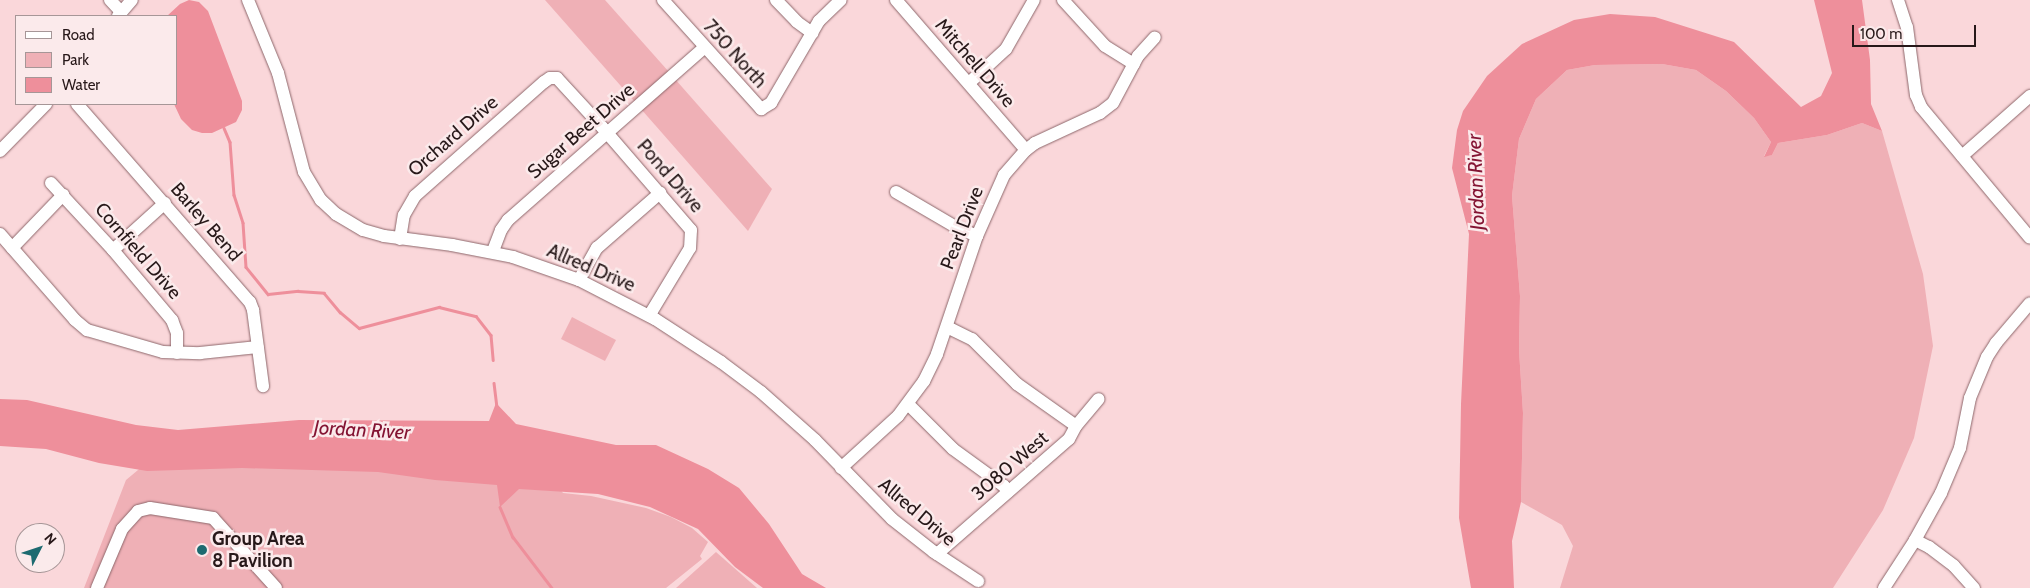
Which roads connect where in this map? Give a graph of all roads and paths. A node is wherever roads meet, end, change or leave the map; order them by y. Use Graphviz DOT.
graph roads {
  1 [pos="110,0"];
  2 [pos="132,0"];
  3 [pos="248,0"];
  4 [pos="662,0"];
  5 [pos="776,0"];
  6 [pos="841,0"];
  7 [pos="896,0"];
  8 [pos="1034,0"];
  9 [pos="1063,0"];
  10 [pos="1898,0"];
  11 [pos="120,14"];
  12 [pos="812,33"];
  13 [pos="1155,37"];
  14 [pos="704,48"];
  15 [pos="1134,64"];
  16 [pos="553,78"];
  17 [pos="969,83"];
  18 [pos="2030,96"];
  19 [pos="45,105"];
  20 [pos="78,105"];
  21 [pos="607,133"];
  22 [pos="1026,150"];
  23 [pos="0,151"];
  24 [pos="1962,156"];
  25 [pos="51,183"];
  26 [pos="660,192"];
  27 [pos="896,192"];
  28 [pos="63,195"];
  29 [pos="165,203"];
  30 [pos="0,234"];
  31 [pos="976,236"];
  32 [pos="2030,238"];
  33 [pos="400,239"];
  34 [pos="12,248"];
  35 [pos="113,250"];
  36 [pos="493,251"];
  37 [pos="579,280"];
  38 [pos="2030,303"];
  39 [pos="649,316"];
  40 [pos="946,327"];
  41 [pos="258,347"];
  42 [pos="178,353"];
  43 [pos="264,386"];
  44 [pos="1099,399"];
  45 [pos="909,405"];
  46 [pos="1076,426"];
  47 [pos="841,468"];
  48 [pos="1008,492"];
  49 [pos="1915,540"];
  50 [pos="937,554"];
  51 [pos="978,581"];
  52 [pos="96,588"];
  53 [pos="276,588"];
  54 [pos="1884,588"];
  55 [pos="1974,588"];
  1 -- 11 [label="street"];
  2 -- 11 [label="street"];
  3 -- 33 [label="street, Allred Drive"];
  4 -- 14 [label="street, 750 North"];
  5 -- 12 [label="street"];
  6 -- 12 [label="street"];
  7 -- 17 [label="street, Mitchell Drive"];
  8 -- 17 [label="street"];
  9 -- 15 [label="street"];
  10 -- 24 [label="street"];
  12 -- 14 [label="street, 750 North"];
  13 -- 15 [label="street, Pearl Drive"];
  14 -- 21 [label="street, Sugar Beet Drive"];
  15 -- 22 [label="street, Pearl Drive"];
  16 -- 21 [label="street, Pond Drive"];
  16 -- 33 [label="street, Orchard Drive"];
  17 -- 22 [label="street, Mitchell Drive"];
  18 -- 24 [label="street"];
  19 -- 23 [label="street"];
  20 -- 29 [label="street, Barley Bend"];
  21 -- 26 [label="street, Pond Drive"];
  21 -- 36 [label="street, Sugar Beet Drive"];
  22 -- 31 [label="street, Pearl Drive"];
  24 -- 32 [label="street"];
  25 -- 28 [label="street, Cornfield Drive"];
  26 -- 37 [label="street"];
  26 -- 39 [label="street, Pond Drive"];
  27 -- 31 [label="street"];
  28 -- 34 [label="street"];
  28 -- 35 [label="street, Cornfield Drive"];
  29 -- 35 [label="street"];
  29 -- 41 [label="street, Barley Bend"];
  30 -- 34 [label="street"];
  31 -- 40 [label="street, Pearl Drive"];
  33 -- 36 [label="street, Allred Drive"];
  34 -- 42 [label="street"];
  35 -- 42 [label="street, Cornfield Drive"];
  36 -- 37 [label="street, Allred Drive"];
  37 -- 39 [label="street, Allred Drive"];
  38 -- 49 [label="street"];
  39 -- 47 [label="street, Allred Drive"];
  40 -- 45 [label="street, Pearl Drive"];
  40 -- 46 [label="street"];
  41 -- 42 [label="street"];
  41 -- 43 [label="street, Barley Bend"];
  44 -- 46 [label="street, 3080 West"];
  45 -- 47 [label="street, Pearl Drive"];
  45 -- 48 [label="street"];
  46 -- 48 [label="street, 3080 West"];
  47 -- 50 [label="street, Allred Drive"];
  48 -- 50 [label="street, 3080 West"];
  49 -- 54 [label="street"];
  49 -- 55 [label="street"];
  50 -- 51 [label="street, Allred Drive"];
  52 -- 53 [label="street"];
}
